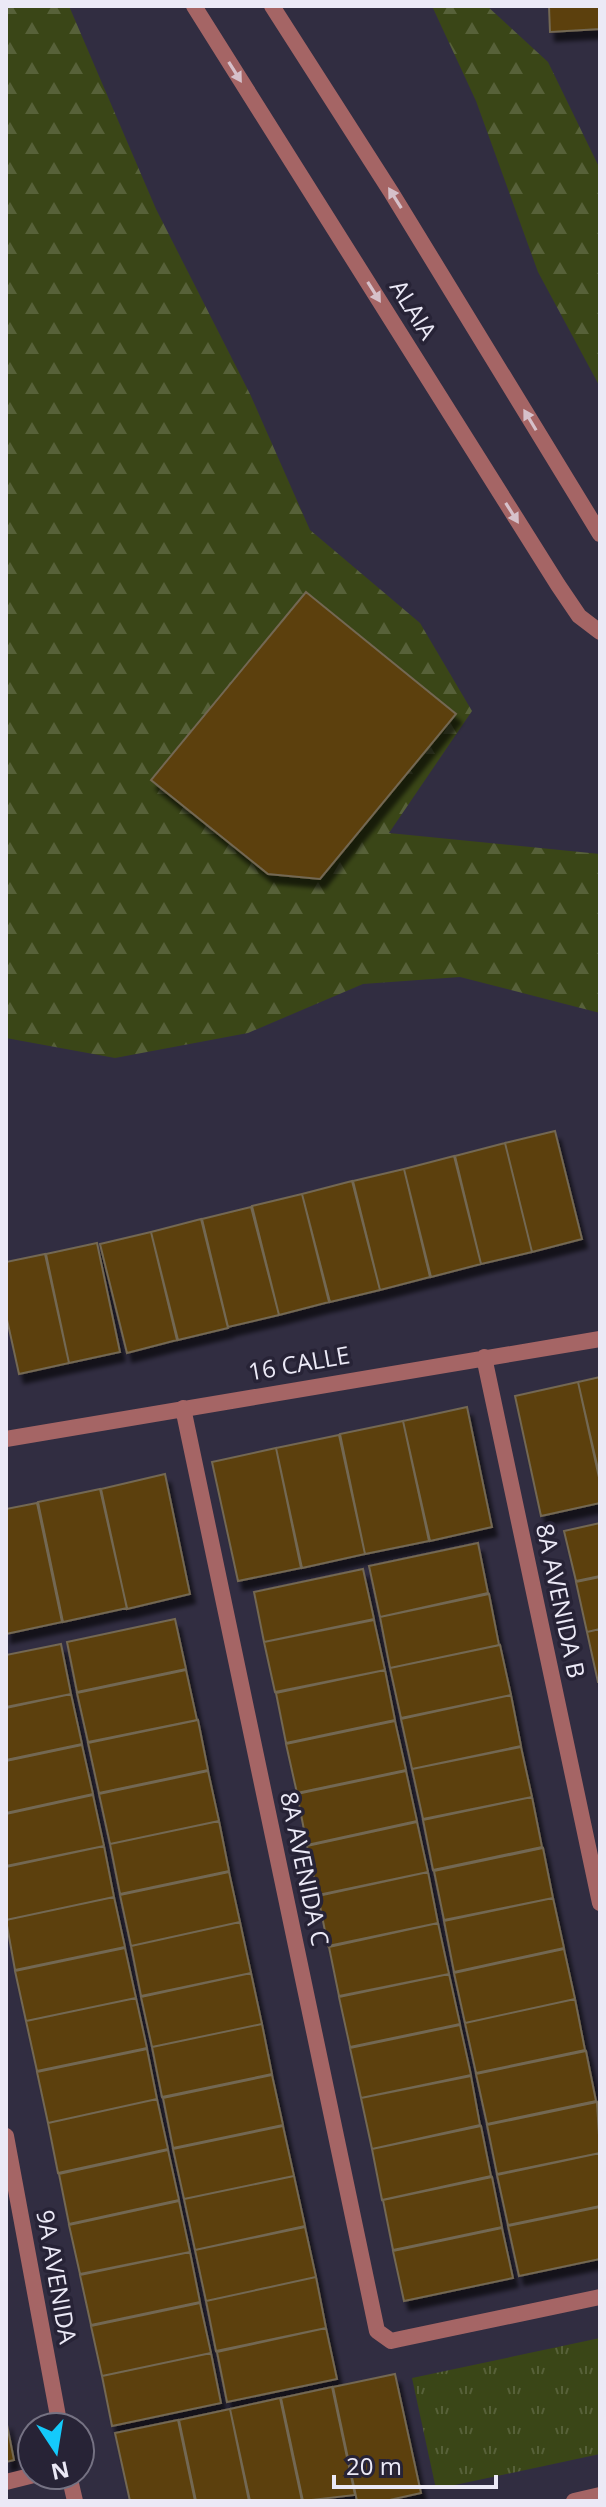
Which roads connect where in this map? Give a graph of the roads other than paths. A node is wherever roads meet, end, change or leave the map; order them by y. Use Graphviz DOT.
graph roads {
  1 [pos="194,6"];
  2 [pos="272,6"];
  3 [pos="600,534"];
  4 [pos="600,632"];
  5 [pos="600,1339"];
  6 [pos="484,1357"];
  7 [pos="183,1408"];
  8 [pos="6,1439"];
  9 [pos="600,1903"];
  10 [pos="6,2136"];
  11 [pos="600,2297"];
  12 [pos="57,2411"];
  13 [pos="600,2495"];
  14 [pos="574,2501"];
  1 -- 4 [label="street, ALAIA, one-way"];
  3 -- 2 [label="street, ALAIA, one-way"];
  5 -- 6 [label="street, 16 CALLE"];
  6 -- 7 [label="street, 16 CALLE"];
  6 -- 9 [label="street, 8A AVENIDA B"];
  7 -- 8 [label="street, 16 CALLE"];
  7 -- 11 [label="street, 8A AVENIDA C"];
  10 -- 12 [label="street, 9A AVENIDA"];
  13 -- 14 [label="street"];
}
